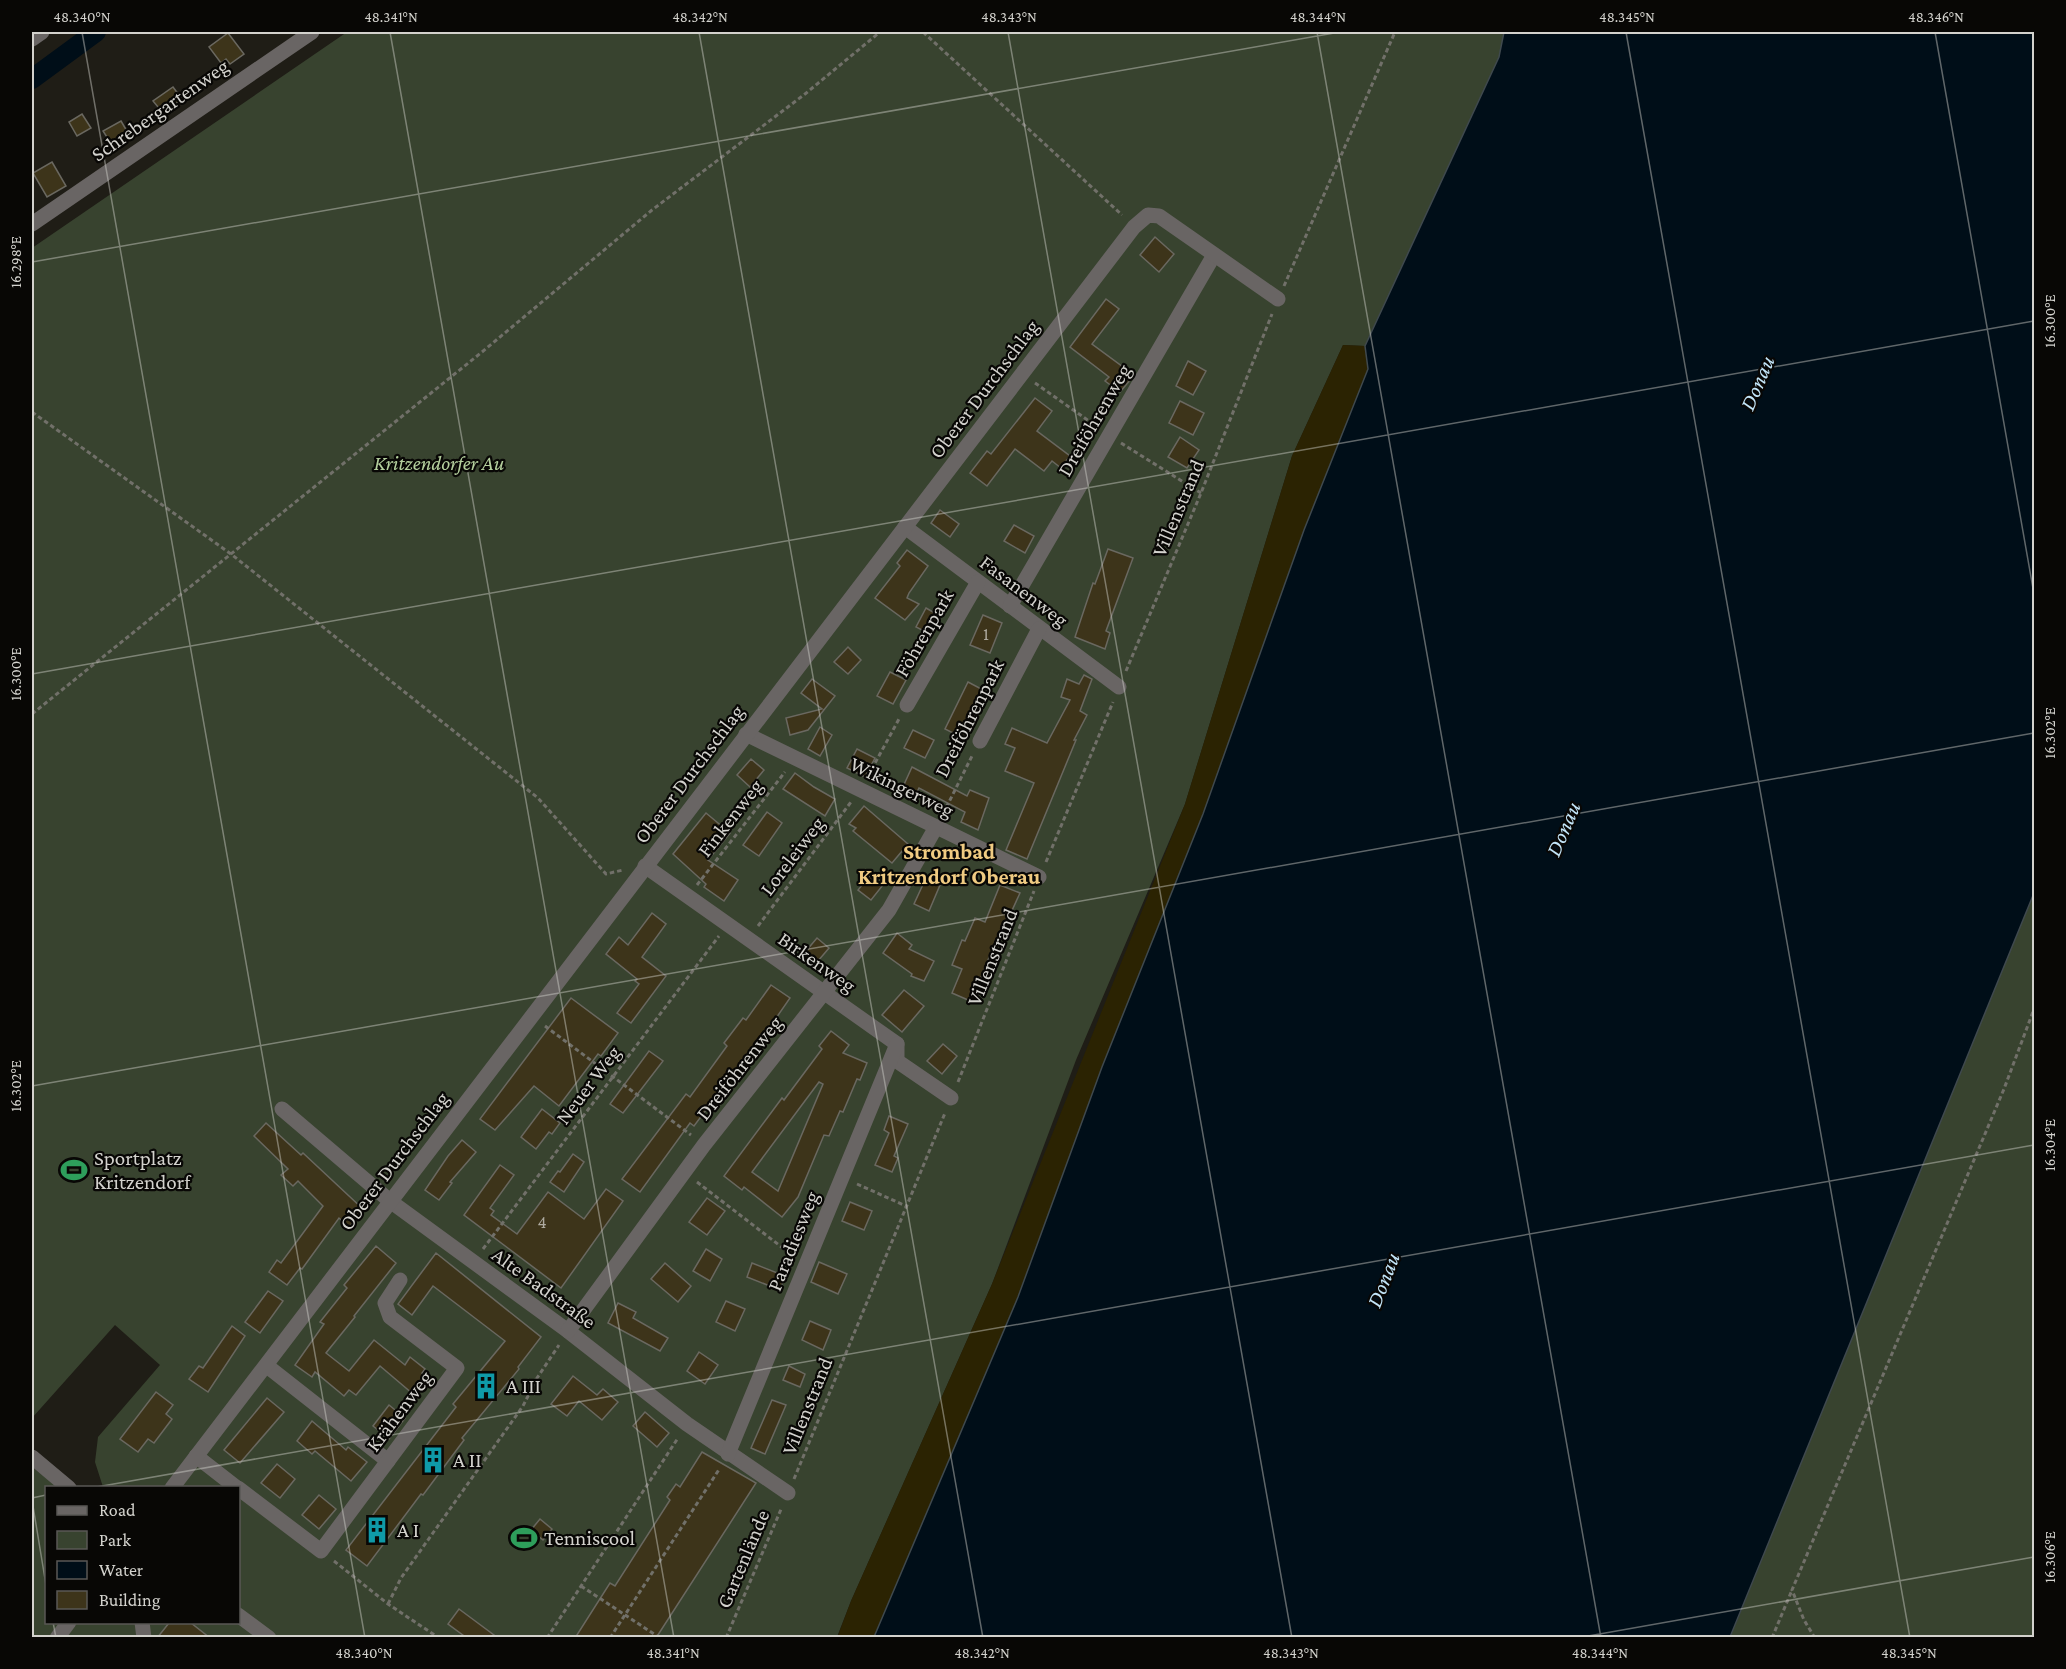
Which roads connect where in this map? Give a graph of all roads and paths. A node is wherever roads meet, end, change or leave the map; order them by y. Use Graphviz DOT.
graph roads {
  1 [pos="42,32"];
  2 [pos="312,32"];
  3 [pos="880,32"];
  4 [pos="923,32"];
  5 [pos="1395,32"];
  6 [pos="32,39"];
  7 [pos="32,224"];
  8 [pos="1134,227"];
  9 [pos="1214,255"];
  10 [pos="1278,299"];
  11 [pos="32,412"];
  12 [pos="905,527"];
  13 [pos="231,555"];
  14 [pos="978,582"];
  15 [pos="1010,606"];
  16 [pos="1039,629"];
  17 [pos="1119,687"];
  18 [pos="907,705"];
  19 [pos="32,714"];
  20 [pos="746,734"];
  21 [pos="980,741"];
  22 [pos="795,758"];
  23 [pos="860,790"];
  24 [pos="936,827"];
  25 [pos="645,866"];
  26 [pos="1039,878"];
  27 [pos="689,896"];
  28 [pos="727,925"];
  29 [pos="748,940"];
  30 [pos="825,993"];
  31 [pos="2034,1008"];
  32 [pos="531,1016"];
  33 [pos="897,1044"];
  34 [pos="613,1076"];
  35 [pos="951,1098"];
  36 [pos="282,1109"];
  37 [pos="704,1145"];
  38 [pos="684,1172"];
  39 [pos="842,1177"];
  40 [pos="390,1201"];
  41 [pos="906,1206"];
  42 [pos="473,1262"];
  43 [pos="806,1265"];
  44 [pos="400,1280"];
  45 [pos="568,1331"];
  46 [pos="267,1366"];
  47 [pos="687,1424"];
  48 [pos="729,1454"];
  49 [pos="196,1456"];
  50 [pos="32,1457"];
  51 [pos="388,1461"];
  52 [pos="67,1486"];
  53 [pos="174,1486"];
  54 [pos="235,1486"];
  55 [pos="240,1490"];
  56 [pos="788,1492"];
  57 [pos="321,1551"];
  58 [pos="581,1586"];
  59 [pos="1792,1590"];
  60 [pos="388,1604"];
  61 [pos="625,1615"];
  62 [pos="240,1616"];
  63 [pos="68,1624"];
  64 [pos="57,1638"];
  65 [pos="269,1638"];
  66 [pos="440,1638"];
  67 [pos="547,1638"];
  68 [pos="610,1638"];
  69 [pos="660,1638"];
  70 [pos="726,1638"];
  71 [pos="1772,1638"];
  72 [pos="1815,1638"];
  1 -- 6 [label="street"];
  2 -- 7 [label="street, Schrebergartenweg"];
  3 -- 13 [label="path"];
  4 -- 8 [label="path"];
  5 -- 10 [label="path, Villenstrand"];
  8 -- 9 [label="street, Oberer Durchschlag"];
  8 -- 12 [label="street, Oberer Durchschlag"];
  9 -- 10 [label="street, Oberer Durchschlag"];
  9 -- 15 [label="street, Dreiföhrenweg"];
  10 -- 17 [label="path, Villenstrand"];
  11 -- 13 [label="path"];
  12 -- 14 [label="street, Fasanenweg"];
  12 -- 20 [label="street, Oberer Durchschlag"];
  13 -- 19 [label="path"];
  13 -- 25 [label="path"];
  14 -- 15 [label="street, Fasanenweg"];
  14 -- 18 [label="street, Föhrenpark"];
  15 -- 16 [label="street, Fasanenweg"];
  16 -- 17 [label="street, Fasanenweg"];
  16 -- 21 [label="street, Dreiföhrenpark"];
  17 -- 26 [label="path, Villenstrand"];
  18 -- 23 [label="path"];
  20 -- 22 [label="street, Wikingerweg"];
  20 -- 25 [label="street, Oberer Durchschlag"];
  21 -- 24 [label="path, Dreiföhrenpark"];
  22 -- 23 [label="street, Wikingerweg"];
  22 -- 27 [label="path, Finkenweg"];
  23 -- 24 [label="street, Wikingerweg"];
  23 -- 29 [label="path, Loreleiweg"];
  24 -- 26 [label="street, Wikingerweg"];
  24 -- 30 [label="street, Dreiföhrenweg"];
  25 -- 27 [label="street, Birkenweg"];
  25 -- 32 [label="street, Oberer Durchschlag"];
  26 -- 35 [label="path, Villenstrand"];
  27 -- 28 [label="street, Birkenweg"];
  28 -- 29 [label="street, Birkenweg"];
  28 -- 34 [label="path, Neuer Weg"];
  29 -- 30 [label="street, Birkenweg"];
  30 -- 33 [label="street, Birkenweg"];
  30 -- 37 [label="street, Dreiföhrenweg"];
  31 -- 59 [label="path"];
  32 -- 34 [label="path"];
  32 -- 40 [label="street, Oberer Durchschlag"];
  33 -- 35 [label="street"];
  33 -- 39 [label="street, Paradiesweg"];
  34 -- 37 [label="path"];
  34 -- 42 [label="path, Neuer Weg"];
  35 -- 41 [label="path, Villenstrand"];
  36 -- 40 [label="street, Alte Badstraße"];
  37 -- 38 [label="street, Dreiföhrenweg"];
  38 -- 43 [label="path"];
  38 -- 45 [label="street, Dreiföhrenweg"];
  39 -- 41 [label="path"];
  39 -- 43 [label="street, Paradiesweg"];
  40 -- 42 [label="street, Alte Badstraße"];
  40 -- 46 [label="street, Oberer Durchschlag"];
  41 -- 56 [label="path, Villenstrand"];
  42 -- 45 [label="street, Alte Badstraße"];
  43 -- 48 [label="street, Paradiesweg"];
  44 -- 51 [label="street, Krähenweg"];
  45 -- 47 [label="street, Alte Badstraße"];
  45 -- 60 [label="path"];
  46 -- 49 [label="street, Oberer Durchschlag"];
  46 -- 51 [label="street"];
  47 -- 48 [label="street, Alte Badstraße"];
  47 -- 58 [label="path"];
  48 -- 56 [label="street, Alte Badstraße"];
  48 -- 61 [label="path"];
  49 -- 53 [label="street, Oberer Durchschlag"];
  49 -- 54 [label="street"];
  50 -- 52 [label="street"];
  51 -- 57 [label="street, Krähenweg"];
  55 -- 57 [label="street"];
  56 -- 70 [label="path, Gartenlände"];
  57 -- 60 [label="path"];
  58 -- 61 [label="path"];
  58 -- 67 [label="path"];
  59 -- 71 [label="path"];
  59 -- 72 [label="path"];
  60 -- 66 [label="path"];
  61 -- 68 [label="path"];
  61 -- 69 [label="path"];
  62 -- 65 [label="street"];
  63 -- 64 [label="street"];
}
